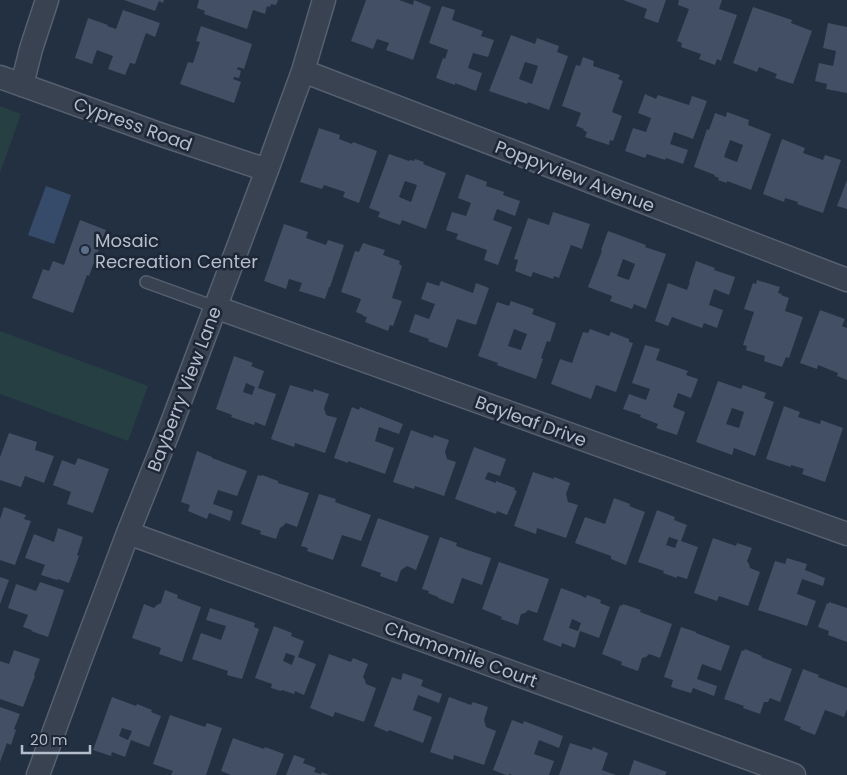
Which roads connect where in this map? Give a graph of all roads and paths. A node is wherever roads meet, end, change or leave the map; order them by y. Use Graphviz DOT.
graph roads {
  1 [pos="47,0"];
  2 [pos="324,0"];
  3 [pos="303,71"];
  4 [pos="0,77"];
  5 [pos="22,85"];
  6 [pos="267,170"];
  7 [pos="847,280"];
  8 [pos="146,282"];
  9 [pos="215,307"];
  10 [pos="128,532"];
  11 [pos="846,532"];
  12 [pos="42,774"];
  13 [pos="794,775"];
  1 -- 5 [label="street"];
  2 -- 3 [label="street, Bayberry View Lane"];
  3 -- 6 [label="street, Bayberry View Lane"];
  3 -- 7 [label="street, Poppyview Avenue"];
  4 -- 5 [label="street, Cypress Road"];
  5 -- 6 [label="street, Cypress Road"];
  6 -- 9 [label="street, Bayberry View Lane"];
  8 -- 9 [label="lane"];
  9 -- 10 [label="street, Bayberry View Lane"];
  9 -- 11 [label="street, Bayleaf Drive"];
  10 -- 12 [label="street, Bayberry View Lane"];
  10 -- 13 [label="street, Chamomile Court"];
}
